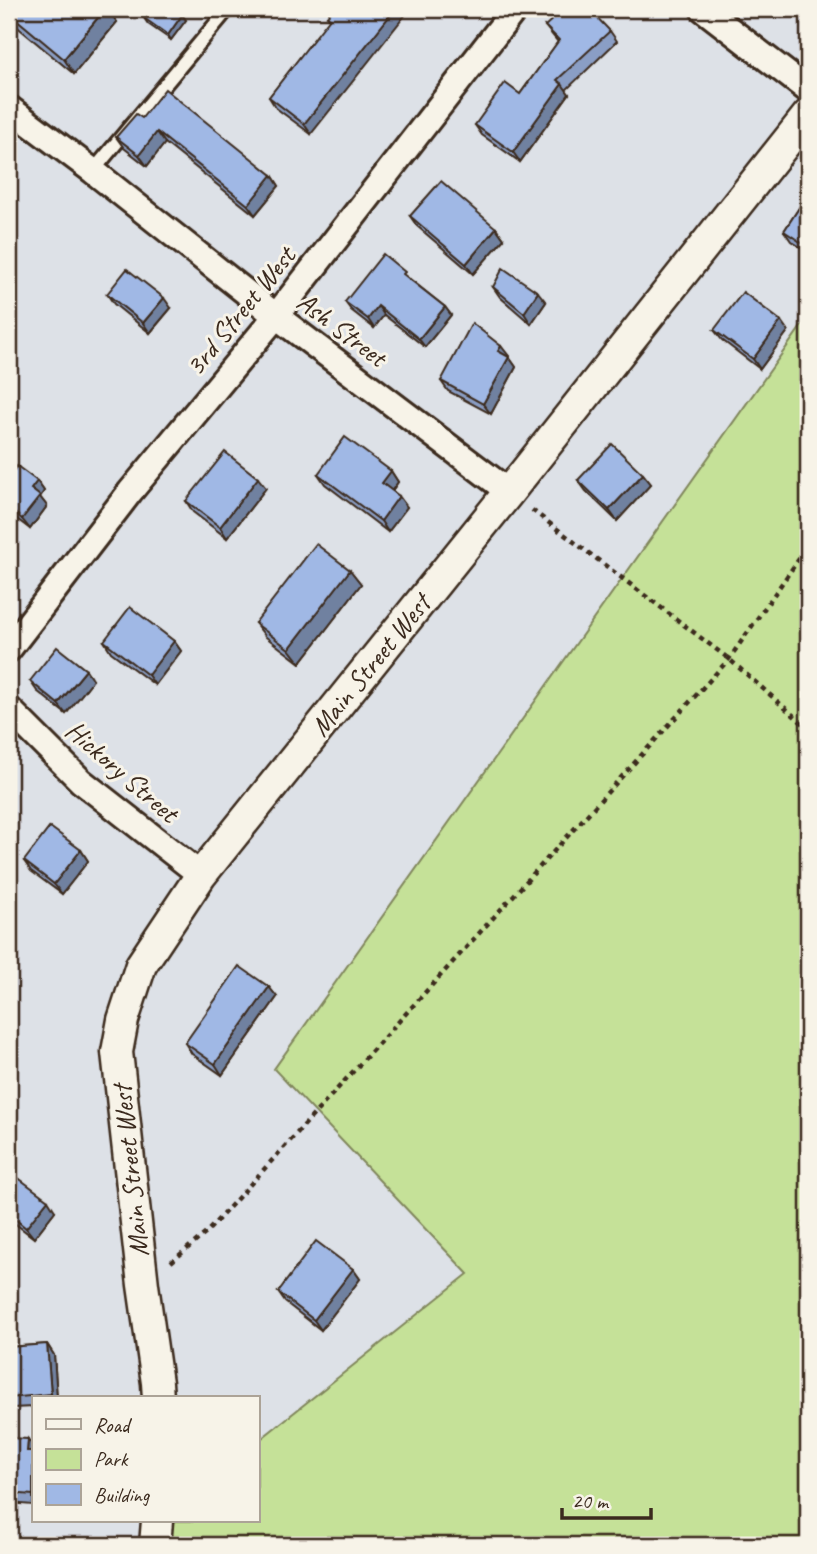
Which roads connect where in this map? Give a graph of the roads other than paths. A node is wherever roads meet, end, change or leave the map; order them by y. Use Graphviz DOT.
graph roads {
  1 [pos="228,9"];
  2 [pos="514,9"];
  3 [pos="703,9"];
  4 [pos="808,90"];
  5 [pos="9,108"];
  6 [pos="808,115"];
  7 [pos="93,172"];
  8 [pos="276,316"];
  9 [pos="509,492"];
  10 [pos="9,649"];
  11 [pos="9,709"];
  12 [pos="201,875"];
  13 [pos="158,1396"];
  14 [pos="157,1522"];
  15 [pos="155,1545"];
  1 -- 7 [label="lane"];
  2 -- 8 [label="street, 3rd Street West"];
  3 -- 4 [label="street"];
  5 -- 7 [label="street, Ash Street"];
  6 -- 9 [label="street, Main Street West"];
  7 -- 8 [label="street, Ash Street"];
  8 -- 9 [label="street, Ash Street"];
  8 -- 10 [label="street, 3rd Street West"];
  9 -- 12 [label="street, Main Street West"];
  11 -- 12 [label="street, Hickory Street"];
  12 -- 13 [label="street, Main Street West"];
  14 -- 15 [label="street"];
}
